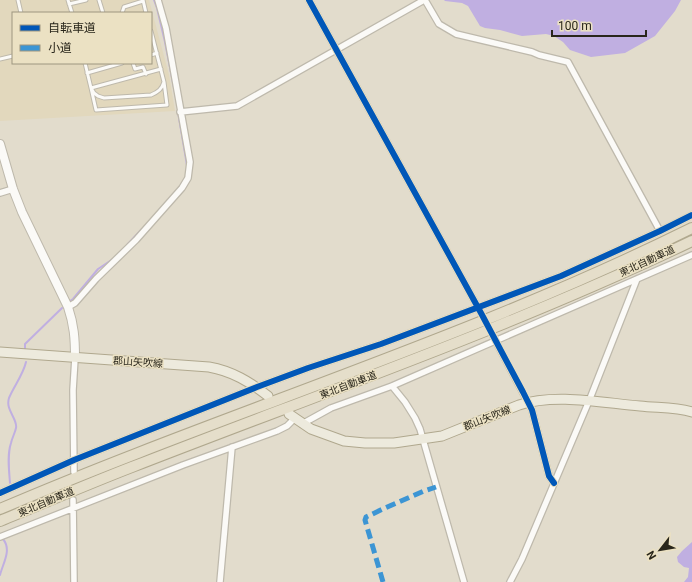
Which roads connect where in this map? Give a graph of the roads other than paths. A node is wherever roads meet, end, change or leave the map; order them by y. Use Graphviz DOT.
graph roads {
  1 [pos="18,0"];
  2 [pos="68,0"];
  3 [pos="86,0"];
  4 [pos="99,0"];
  5 [pos="158,0"];
  6 [pos="309,0"];
  7 [pos="424,0"];
  8 [pos="143,1"];
  9 [pos="69,4"];
  10 [pos="21,12"];
  11 [pos="72,12"];
  12 [pos="103,12"];
  13 [pos="122,12"];
  14 [pos="146,12"];
  15 [pos="152,36"];
  16 [pos="336,50"];
  17 [pos="157,53"];
  18 [pos="152,55"];
  19 [pos="12,56"];
  20 [pos="0,59"];
  21 [pos="85,64"];
  22 [pos="116,64"];
  23 [pos="133,64"];
  24 [pos="161,70"];
  25 [pos="87,72"];
  26 [pos="146,74"];
  27 [pos="164,82"];
  28 [pos="91,88"];
  29 [pos="180,112"];
  30 [pos="0,144"];
  31 [pos="13,189"];
  32 [pos="0,193"];
  33 [pos="692,215"];
  34 [pos="692,228"];
  35 [pos="660,231"];
  36 [pos="692,240"];
  37 [pos="692,255"];
  38 [pos="637,279"];
  39 [pos="68,307"];
  40 [pos="478,307"];
  41 [pos="481,313"];
  42 [pos="495,339"];
  43 [pos="0,352"];
  44 [pos="75,358"];
  45 [pos="392,386"];
  46 [pos="257,387"];
  47 [pos="268,396"];
  48 [pos="528,402"];
  49 [pos="589,402"];
  50 [pos="692,412"];
  51 [pos="296,419"];
  52 [pos="422,440"];
  53 [pos="232,447"];
  54 [pos="74,460"];
  55 [pos="74,472"];
  56 [pos="554,483"];
  57 [pos="0,493"];
  58 [pos="73,500"];
  59 [pos="74,508"];
  60 [pos="0,509"];
  61 [pos="0,522"];
  62 [pos="0,537"];
  63 [pos="74,582"];
  64 [pos="220,582"];
  65 [pos="464,582"];
  66 [pos="510,582"];
  1 -- 10 [label="lane"];
  2 -- 9 [label="lane"];
  3 -- 9 [label="lane"];
  4 -- 12 [label="lane"];
  5 -- 29 [label="street"];
  6 -- 16 [label="street"];
  7 -- 16 [label="street"];
  7 -- 35 [label="street"];
  8 -- 13 [label="lane"];
  8 -- 14 [label="lane"];
  9 -- 11 [label="lane"];
  15 -- 17 [label="lane"];
  16 -- 29 [label="street"];
  16 -- 40 [label="street"];
  17 -- 18 [label="lane"];
  17 -- 24 [label="lane"];
  19 -- 20 [label="lane"];
  21 -- 25 [label="lane"];
  22 -- 25 [label="lane"];
  23 -- 26 [label="lane"];
  24 -- 26 [label="lane"];
  24 -- 27 [label="lane"];
  25 -- 28 [label="lane"];
  26 -- 28 [label="lane"];
  27 -- 28 [label="lane"];
  27 -- 28 [label="lane"];
  29 -- 39 [label="street"];
  30 -- 31 [label="street"];
  31 -- 32 [label="street"];
  31 -- 39 [label="street"];
  33 -- 35 [label="street"];
  34 -- 60 [label="highway, 東北自動車道"];
  35 -- 40 [label="street"];
  36 -- 61 [label="highway, 東北自動車道"];
  37 -- 38 [label="street"];
  38 -- 42 [label="street"];
  38 -- 49 [label="street"];
  39 -- 44 [label="street"];
  40 -- 41 [label="street"];
  40 -- 46 [label="street"];
  42 -- 45 [label="street"];
  42 -- 48 [label="street"];
  43 -- 44 [label="main road, 郡山矢吹線"];
  44 -- 46 [label="main road, 郡山矢吹線"];
  44 -- 54 [label="street"];
  45 -- 51 [label="street"];
  45 -- 52 [label="street"];
  46 -- 47 [label="main road, 郡山矢吹線"];
  46 -- 54 [label="street"];
  48 -- 49 [label="main road, 郡山矢吹線"];
  48 -- 52 [label="main road, 郡山矢吹線"];
  48 -- 56 [label="street"];
  49 -- 50 [label="main road, 郡山矢吹線"];
  49 -- 56 [label="street"];
  51 -- 52 [label="main road, 郡山矢吹線"];
  51 -- 53 [label="street"];
  52 -- 65 [label="street"];
  53 -- 59 [label="street"];
  53 -- 64 [label="street"];
  54 -- 55 [label="street"];
  54 -- 57 [label="street"];
  56 -- 66 [label="street"];
  58 -- 59 [label="street"];
  59 -- 62 [label="street"];
  59 -- 63 [label="street"];
}
